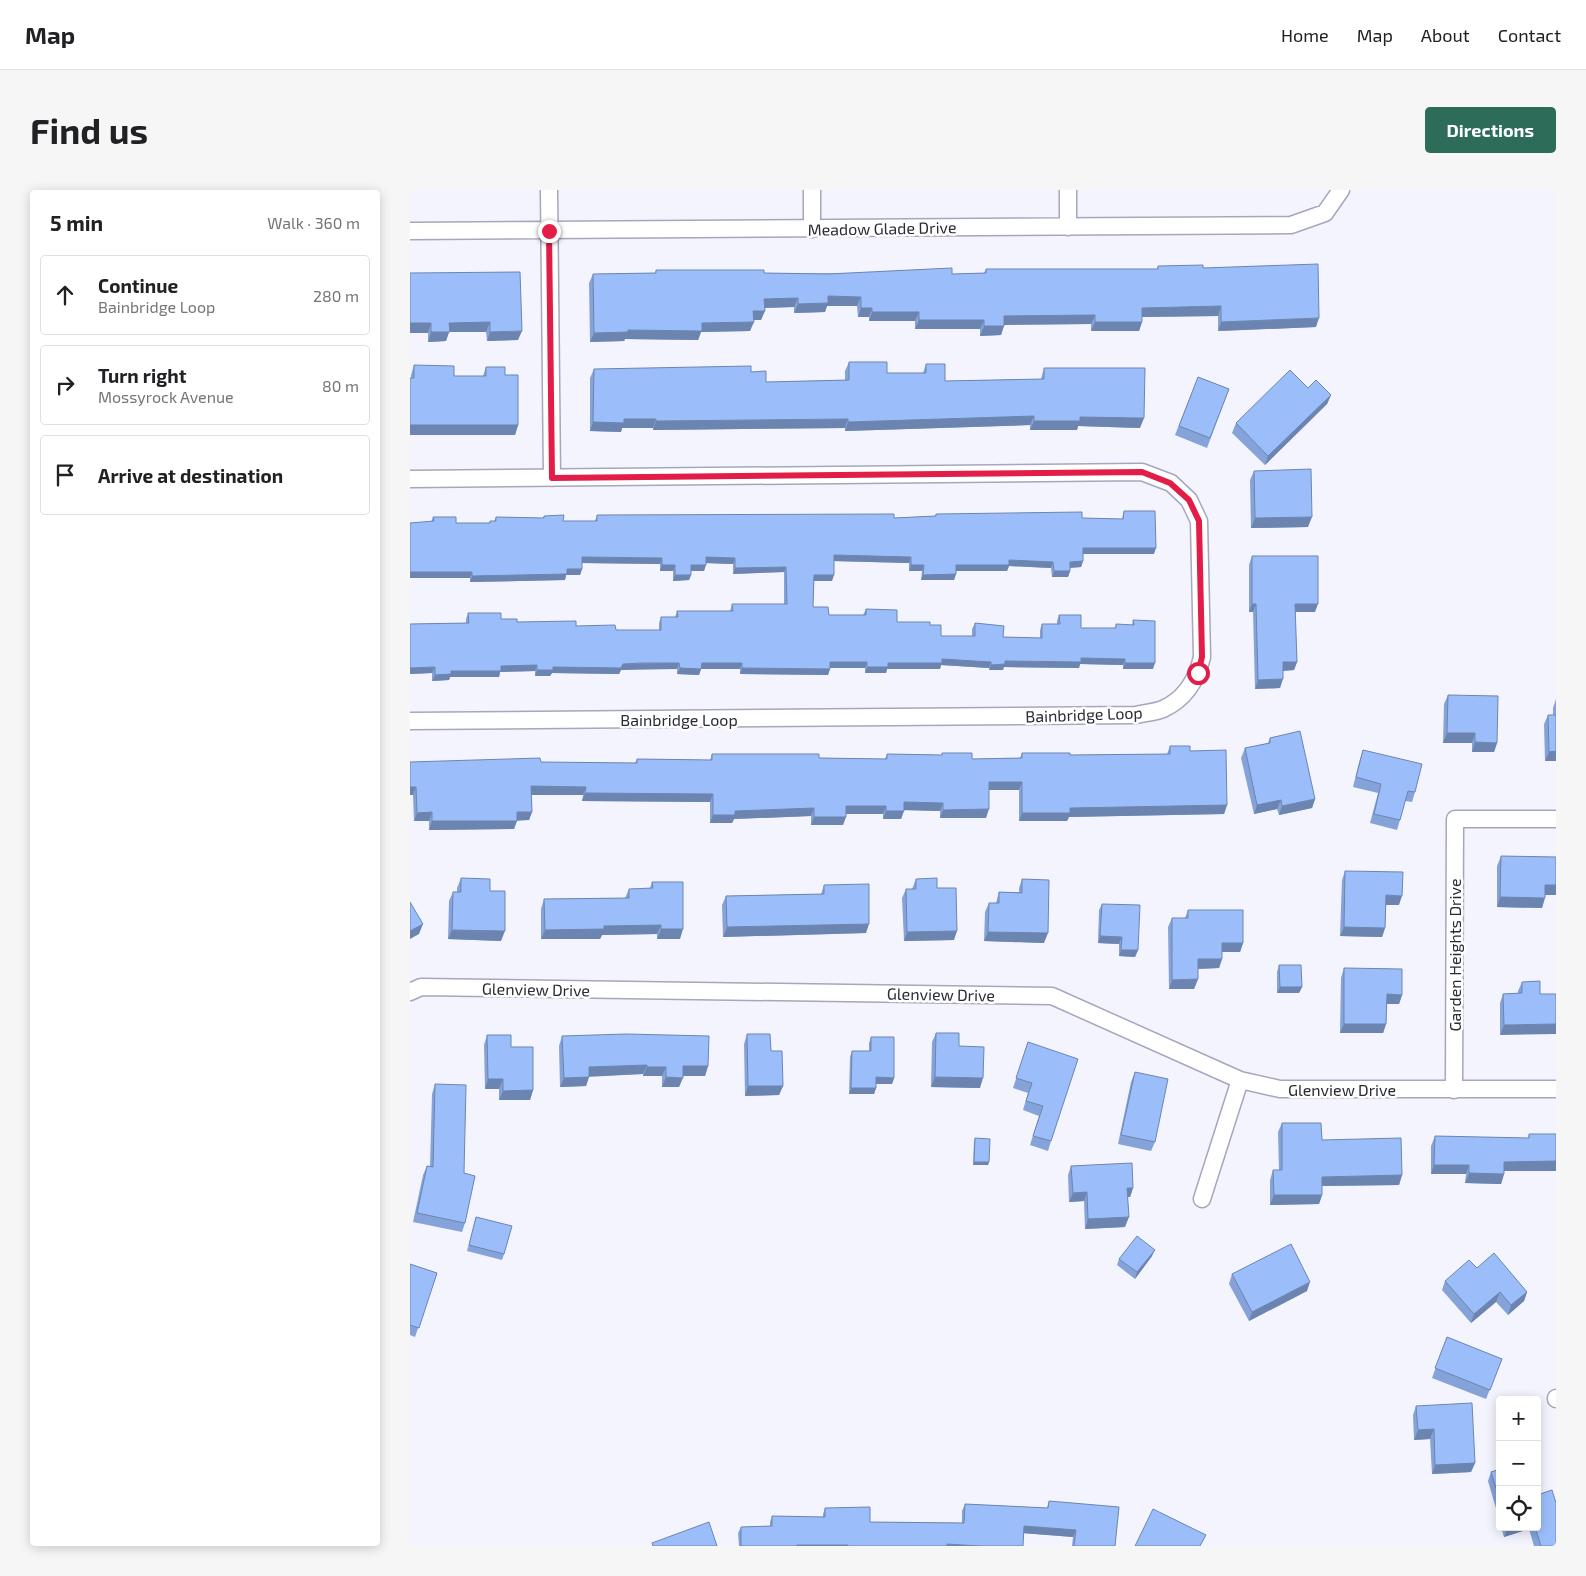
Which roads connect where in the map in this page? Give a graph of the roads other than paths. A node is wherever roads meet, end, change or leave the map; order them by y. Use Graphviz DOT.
graph roads {
  1 [pos="549,190"];
  2 [pos="812,190"];
  3 [pos="1068,190"];
  4 [pos="1341,190"];
  5 [pos="1068,227"];
  6 [pos="812,229"];
  7 [pos="410,231"];
  8 [pos="549,231"];
  9 [pos="552,478"];
  10 [pos="410,479"];
  11 [pos="410,721"];
  12 [pos="1556,819"];
  13 [pos="410,992"];
  14 [pos="1240,1080"];
  15 [pos="1556,1089"];
  16 [pos="1454,1090"];
  17 [pos="1202,1199"];
  1 -- 8 [label="street"];
  2 -- 6 [label="street"];
  3 -- 5 [label="street"];
  4 -- 5 [label="street, Meadow Glade Drive"];
  5 -- 6 [label="street, Meadow Glade Drive"];
  6 -- 8 [label="street, Meadow Glade Drive"];
  7 -- 8 [label="street, Meadow Glade Drive"];
  8 -- 9 [label="street"];
  9 -- 10 [label="street, Bainbridge Loop"];
  9 -- 11 [label="street, Bainbridge Loop"];
  12 -- 16 [label="street, Garden Heights Drive"];
  13 -- 14 [label="street, Glenview Drive"];
  14 -- 16 [label="street, Glenview Drive"];
  14 -- 17 [label="street"];
  15 -- 16 [label="street"];
}
